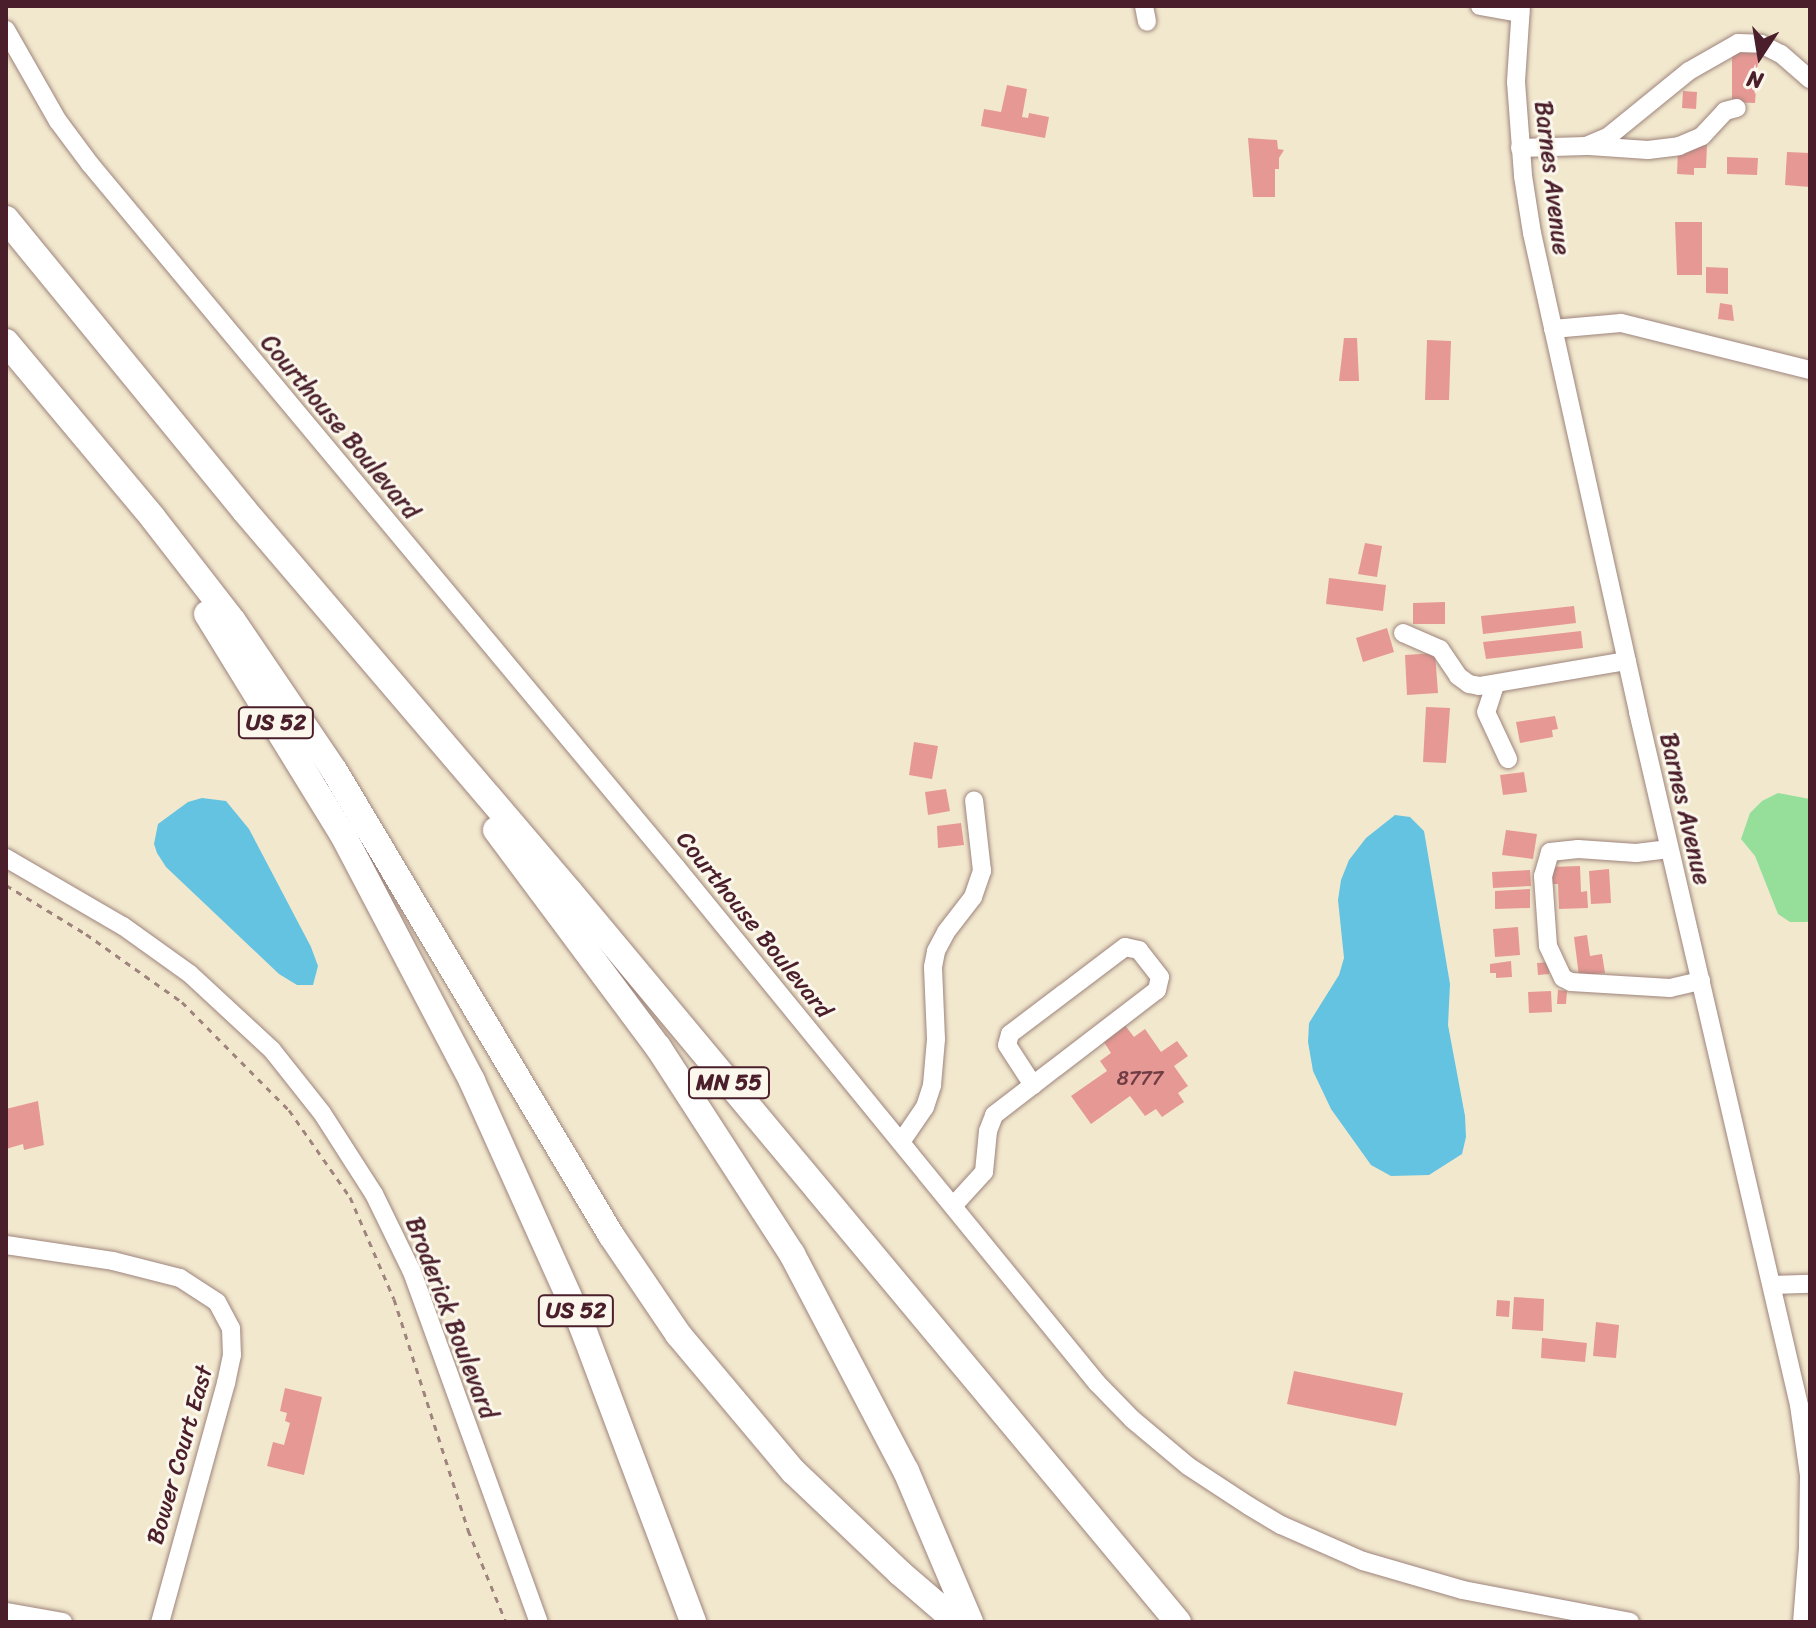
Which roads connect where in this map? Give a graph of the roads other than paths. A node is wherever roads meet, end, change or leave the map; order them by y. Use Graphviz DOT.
graph roads {
  1 [pos="1480,6"];
  2 [pos="1520,10"];
  3 [pos="6,30"];
  4 [pos="1810,79"];
  5 [pos="1737,108"];
  6 [pos="1586,146"];
  7 [pos="1520,148"];
  8 [pos="6,219"];
  9 [pos="1553,329"];
  10 [pos="6,342"];
  11 [pos="1810,370"];
  12 [pos="94,449"];
  13 [pos="339,623"];
  14 [pos="1403,633"];
  15 [pos="1627,661"];
  16 [pos="1469,684"];
  17 [pos="1495,685"];
  18 [pos="1486,712"];
  19 [pos="1508,759"];
  20 [pos="974,800"];
  21 [pos="1669,849"];
  22 [pos="6,858"];
  23 [pos="1701,981"];
  24 [pos="1033,1085"];
  25 [pos="901,1142"];
  26 [pos="953,1206"];
  27 [pos="6,1245"];
  28 [pos="1810,1284"];
  29 [pos="1772,1285"];
  30 [pos="6,1612"];
  31 [pos="63,1622"];
  32 [pos="160,1622"];
  33 [pos="539,1622"];
  34 [pos="693,1622"];
  35 [pos="957,1622"];
  36 [pos="970,1622"];
  37 [pos="1178,1622"];
  38 [pos="1630,1622"];
  39 [pos="1802,1622"];
  1 -- 2 [label="street"];
  2 -- 7 [label="street, Barnes Avenue"];
  3 -- 25 [label="street, Courthouse Boulevard"];
  4 -- 6 [label="street"];
  5 -- 6 [label="street"];
  6 -- 7 [label="street"];
  7 -- 9 [label="street, Barnes Avenue"];
  8 -- 13 [label="highway"];
  9 -- 11 [label="street"];
  9 -- 15 [label="street, Barnes Avenue"];
  10 -- 12 [label="highway, US 52"];
  12 -- 34 [label="highway, US 52"];
  12 -- 35 [label="highway"];
  13 -- 36 [label="highway"];
  13 -- 37 [label="highway, MN 55"];
  14 -- 16 [label="street"];
  15 -- 17 [label="street"];
  15 -- 21 [label="street, Barnes Avenue"];
  16 -- 17 [label="street"];
  16 -- 18 [label="street"];
  17 -- 18 [label="street"];
  18 -- 19 [label="street"];
  20 -- 25 [label="street"];
  21 -- 23 [label="street, Barnes Avenue"];
  21 -- 23 [label="street"];
  22 -- 33 [label="street, Broderick Boulevard"];
  23 -- 29 [label="street, Barnes Avenue"];
  24 -- 24 [label="street"];
  24 -- 26 [label="street"];
  25 -- 26 [label="street, Courthouse Boulevard"];
  26 -- 38 [label="street, Courthouse Boulevard"];
  27 -- 32 [label="street, Bower Court East"];
  28 -- 29 [label="street"];
  29 -- 39 [label="street, Barnes Avenue"];
  30 -- 31 [label="street"];
}
